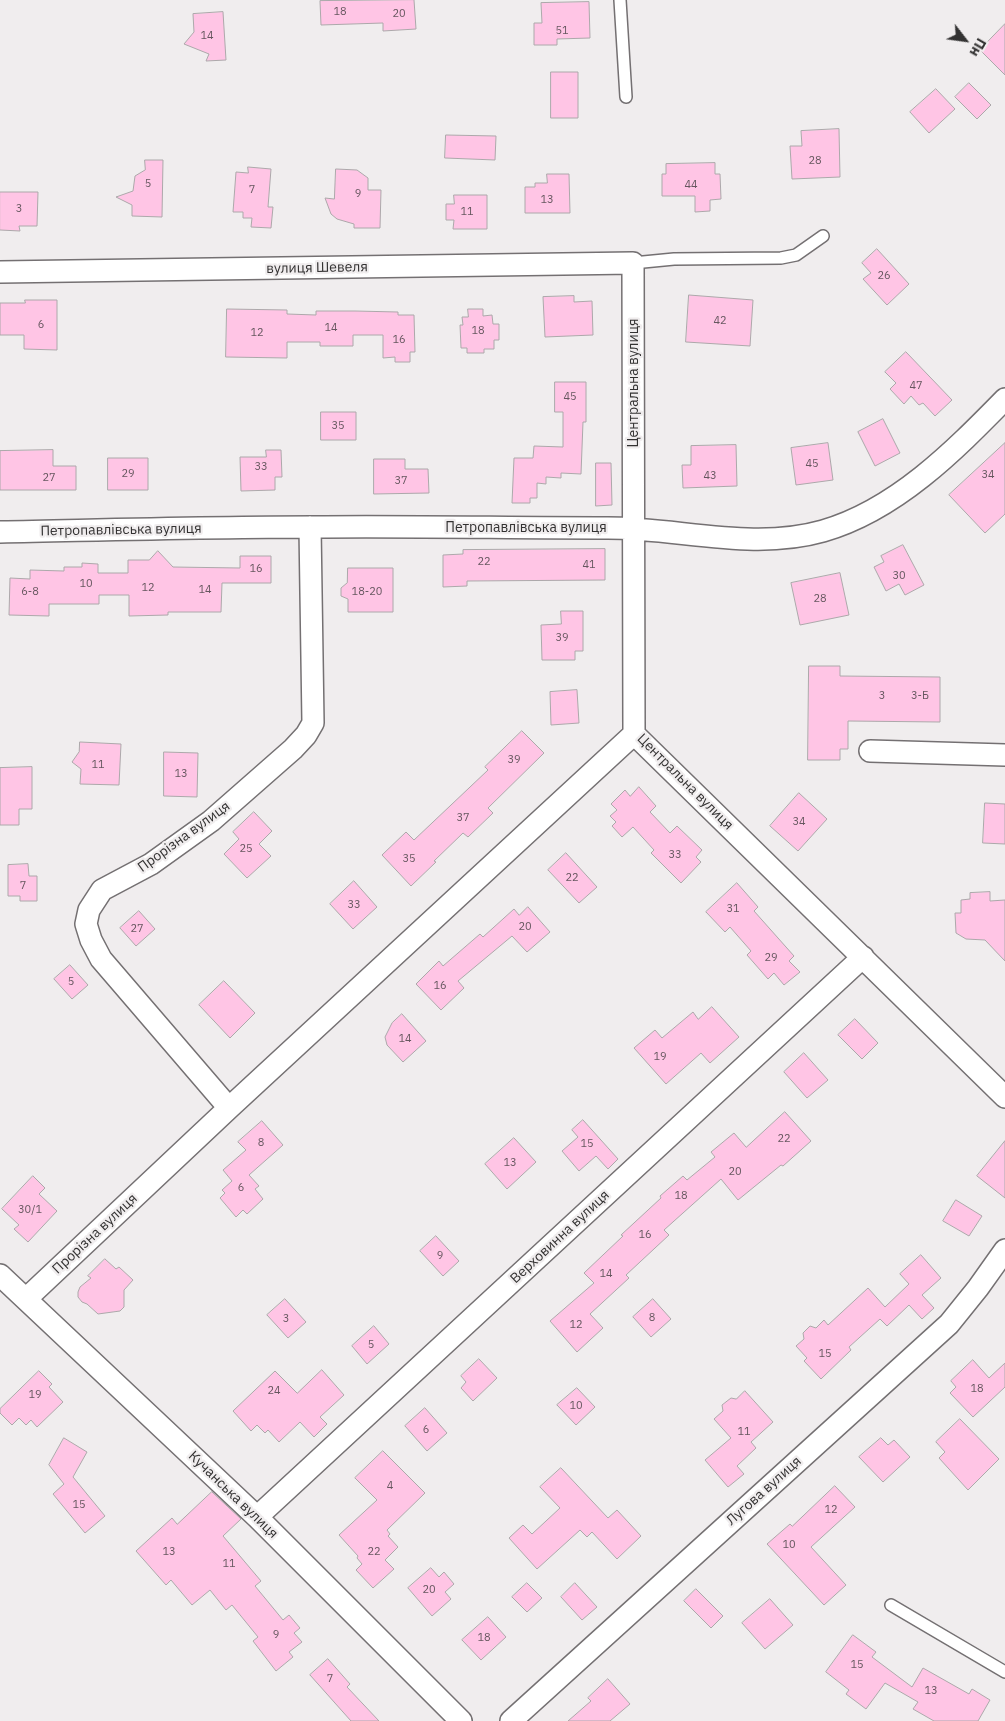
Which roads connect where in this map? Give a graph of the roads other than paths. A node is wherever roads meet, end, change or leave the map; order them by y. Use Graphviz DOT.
graph roads {
  1 [pos="620,0"];
  2 [pos="626,97"];
  3 [pos="823,236"];
  4 [pos="633,263"];
  5 [pos="0,272"];
  6 [pos="1005,398"];
  7 [pos="310,527"];
  8 [pos="634,528"];
  9 [pos="0,532"];
  10 [pos="634,734"];
  11 [pos="870,751"];
  12 [pos="1005,755"];
  13 [pos="863,957"];
  14 [pos="1005,1097"];
  15 [pos="229,1108"];
  16 [pos="1005,1250"];
  17 [pos="0,1275"];
  18 [pos="26,1299"];
  19 [pos="257,1517"];
  20 [pos="891,1605"];
  21 [pos="1005,1672"];
  22 [pos="461,1721"];
  23 [pos="510,1721"];
  1 -- 2 [label="lane"];
  3 -- 4 [label="lane"];
  4 -- 5 [label="street, вулиця Шевеля"];
  4 -- 8 [label="street, Центральна вулиця"];
  6 -- 8 [label="street, Петропавлівська вулиця"];
  7 -- 8 [label="street, Петропавлівська вулиця"];
  7 -- 9 [label="street, Петропавлівська вулиця"];
  7 -- 15 [label="street, Прорізна вулиця"];
  8 -- 10 [label="street, Центральна вулиця"];
  10 -- 13 [label="street, Центральна вулиця"];
  10 -- 15 [label="street, Прорізна вулиця"];
  11 -- 12 [label="street"];
  13 -- 14 [label="street, Центральна вулиця"];
  13 -- 19 [label="street, Верховинна вулиця"];
  15 -- 18 [label="street, Прорізна вулиця"];
  16 -- 23 [label="street, Лугова вулиця"];
  17 -- 18 [label="street, Кучанська вулиця"];
  18 -- 19 [label="street, Кучанська вулиця"];
  19 -- 22 [label="street, Кучанська вулиця"];
  20 -- 21 [label="lane"];
}
